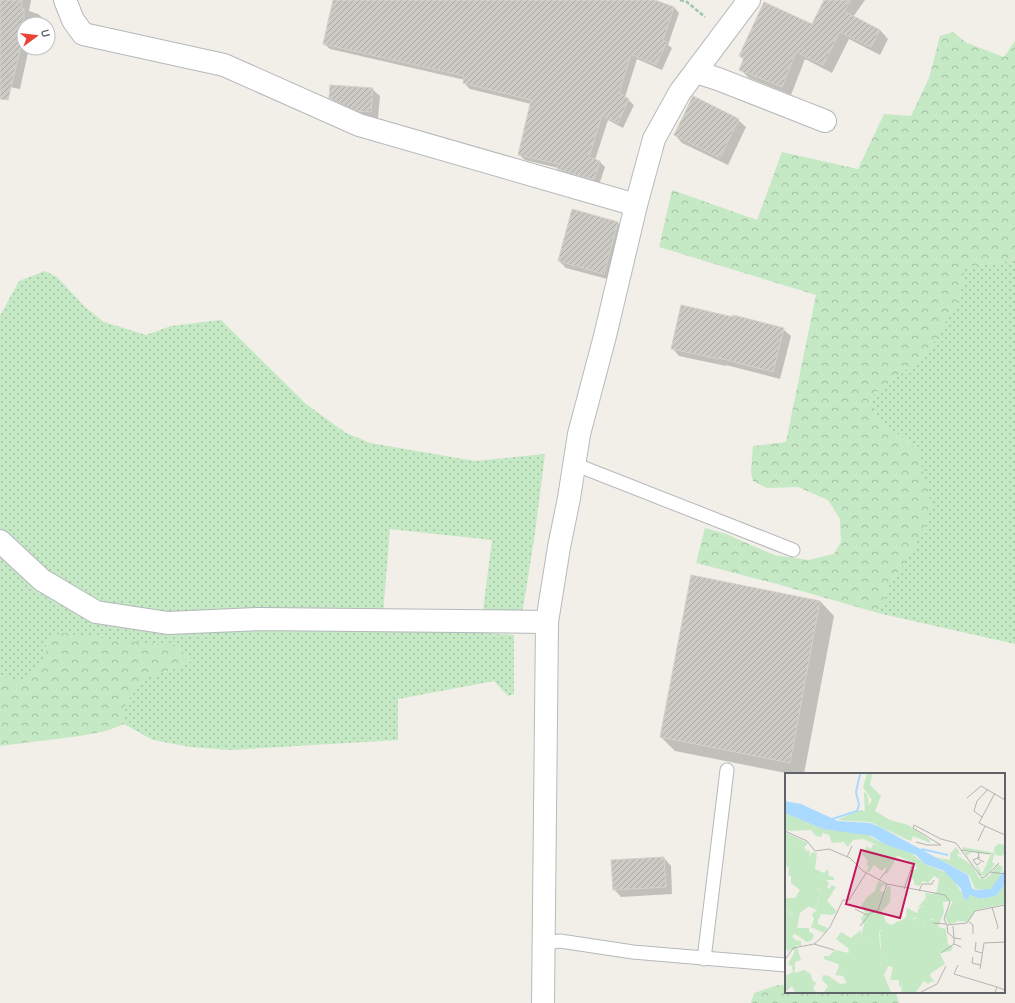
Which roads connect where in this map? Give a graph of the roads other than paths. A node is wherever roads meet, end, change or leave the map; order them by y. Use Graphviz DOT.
graph roads {
  1 [pos="65,0"];
  2 [pos="749,0"];
  3 [pos="696,72"];
  4 [pos="825,121"];
  5 [pos="636,205"];
  6 [pos="574,464"];
  7 [pos="0,541"];
  8 [pos="793,550"];
  9 [pos="547,622"];
  10 [pos="727,770"];
  11 [pos="543,943"];
  12 [pos="704,959"];
  13 [pos="785,965"];
  14 [pos="543,1003"];
  1 -- 5 [label="street"];
  2 -- 3 [label="street"];
  3 -- 4 [label="street"];
  3 -- 5 [label="street"];
  5 -- 6 [label="street"];
  6 -- 8 [label="lane"];
  6 -- 9 [label="street"];
  7 -- 9 [label="street"];
  9 -- 11 [label="street"];
  10 -- 12 [label="lane"];
  11 -- 12 [label="lane"];
  11 -- 14 [label="street"];
  12 -- 13 [label="lane"];
}
